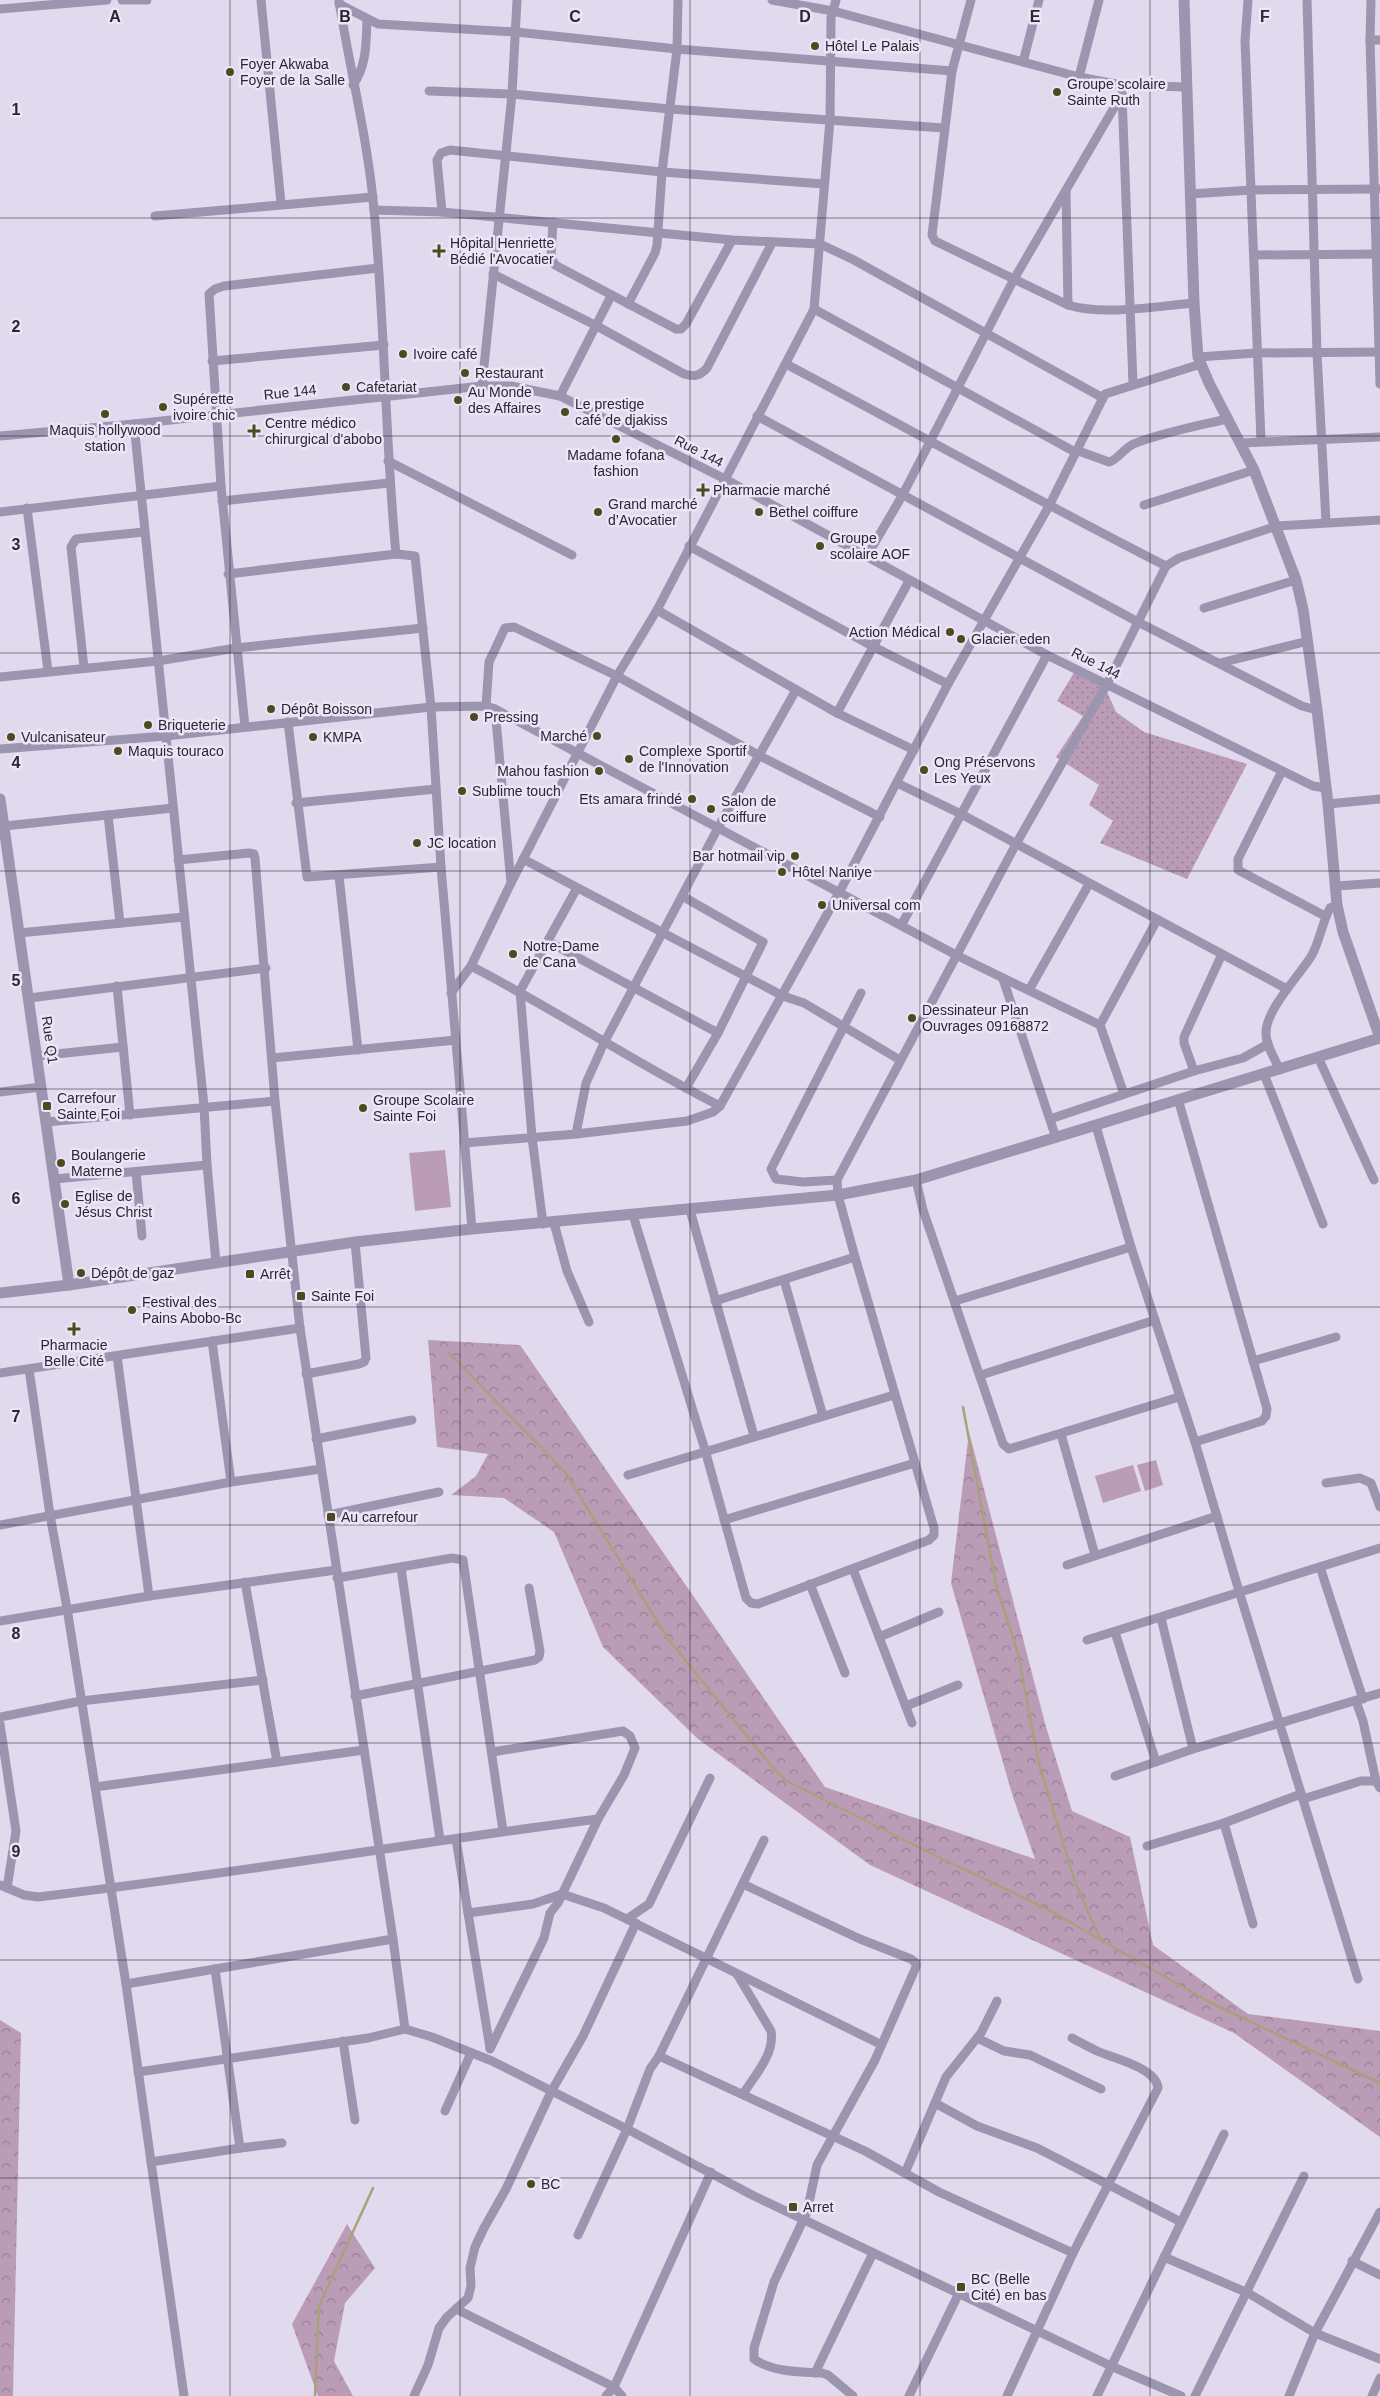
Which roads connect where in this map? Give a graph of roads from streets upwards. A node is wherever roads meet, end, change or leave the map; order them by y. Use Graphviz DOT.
graph roads {
  1 [pos="107,0"];
  2 [pos="122,0"];
  3 [pos="147,0"];
  4 [pos="260,0"];
  5 [pos="517,0"];
  6 [pos="678,0"];
  7 [pos="772,0"];
  8 [pos="836,0"];
  9 [pos="971,0"];
  10 [pos="1040,0"];
  11 [pos="1099,0"];
  12 [pos="1184,0"];
  13 [pos="1248,0"];
  14 [pos="1308,0"];
  15 [pos="1371,0"];
  16 [pos="339,2"];
  17 [pos="0,9"];
  18 [pos="833,11"];
  19 [pos="368,20"];
  20 [pos="516,32"];
  21 [pos="1370,40"];
  22 [pos="1380,40"];
  23 [pos="959,45"];
  24 [pos="677,49"];
  25 [pos="831,60"];
  26 [pos="1023,62"];
  27 [pos="952,71"];
  28 [pos="1079,77"];
  29 [pos="354,85"];
  30 [pos="1186,87"];
  31 [pos="1122,90"];
  32 [pos="429,91"];
  33 [pos="512,94"];
  34 [pos="670,109"];
  35 [pos="830,120"];
  36 [pos="944,128"];
  37 [pos="505,154"];
  38 [pos="662,172"];
  39 [pos="824,184"];
  40 [pos="1377,189"];
  41 [pos="1252,190"];
  42 [pos="1314,190"];
  43 [pos="1066,191"];
  44 [pos="1190,194"];
  45 [pos="373,197"];
  46 [pos="281,203"];
  47 [pos="374,210"];
  48 [pos="442,212"];
  49 [pos="155,216"];
  50 [pos="498,217"];
  51 [pos="553,222"];
  52 [pos="658,231"];
  53 [pos="732,240"];
  54 [pos="772,243"];
  55 [pos="820,244"];
  56 [pos="1378,254"];
  57 [pos="1255,255"];
  58 [pos="1315,255"];
  59 [pos="378,268"];
  60 [pos="493,274"];
  61 [pos="1014,279"];
  62 [pos="611,296"];
  63 [pos="1378,299"];
  64 [pos="1194,303"];
  65 [pos="628,304"];
  66 [pos="1068,306"];
  67 [pos="814,308"];
  68 [pos="1130,308"];
  69 [pos="595,325"];
  70 [pos="986,333"];
  71 [pos="384,345"];
  72 [pos="1379,352"];
  73 [pos="1256,353"];
  74 [pos="1317,353"];
  75 [pos="1200,360"];
  76 [pos="212,361"];
  77 [pos="786,364"];
  78 [pos="1133,384"];
  79 [pos="1380,384"];
  80 [pos="482,386"];
  81 [pos="958,387"];
  82 [pos="387,396"];
  83 [pos="560,396"];
  84 [pos="1103,398"];
  85 [pos="216,414"];
  86 [pos="757,416"];
  87 [pos="1226,418"];
  88 [pos="134,424"];
  89 [pos="0,436"];
  90 [pos="1380,437"];
  91 [pos="1322,439"];
  92 [pos="930,440"];
  93 [pos="1261,441"];
  94 [pos="1240,443"];
  95 [pos="1075,451"];
  96 [pos="388,461"];
  97 [pos="1254,470"];
  98 [pos="724,479"];
  99 [pos="389,483"];
  100 [pos="220,486"];
  101 [pos="140,494"];
  102 [pos="902,496"];
  103 [pos="222,501"];
  104 [pos="1049,506"];
  105 [pos="1144,506"];
  106 [pos="27,508"];
  107 [pos="0,512"];
  108 [pos="1380,520"];
  109 [pos="1326,522"];
  110 [pos="1277,526"];
  111 [pos="144,532"];
  112 [pos="689,546"];
  113 [pos="396,554"];
  114 [pos="572,555"];
  115 [pos="867,556"];
  116 [pos="1018,557"];
  117 [pos="1166,566"];
  118 [pos="228,574"];
  119 [pos="1296,580"];
  120 [pos="909,581"];
  121 [pos="1204,608"];
  122 [pos="656,610"];
  123 [pos="983,621"];
  124 [pos="1138,622"];
  125 [pos="423,628"];
  126 [pos="1308,641"];
  127 [pos="874,647"];
  128 [pos="236,648"];
  129 [pos="1047,655"];
  130 [pos="158,661"];
  131 [pos="1220,664"];
  132 [pos="84,668"];
  133 [pos="48,671"];
  134 [pos="617,676"];
  135 [pos="0,677"];
  136 [pos="948,684"];
  137 [pos="1107,684"];
  138 [pos="796,690"];
  139 [pos="431,707"];
  140 [pos="490,708"];
  141 [pos="1317,710"];
  142 [pos="837,714"];
  143 [pos="288,722"];
  144 [pos="245,727"];
  145 [pos="166,736"];
  146 [pos="0,749"];
  147 [pos="914,750"];
  148 [pos="578,751"];
  149 [pos="760,756"];
  150 [pos="1282,771"];
  151 [pos="897,783"];
  152 [pos="1326,788"];
  153 [pos="436,789"];
  154 [pos="1380,799"];
  155 [pos="0,800"];
  156 [pos="296,803"];
  157 [pos="1328,804"];
  158 [pos="173,808"];
  159 [pos="961,814"];
  160 [pos="108,815"];
  161 [pos="880,817"];
  162 [pos="2,823"];
  163 [pos="719,826"];
  164 [pos="1016,844"];
  165 [pos="523,859"];
  166 [pos="178,860"];
  167 [pos="441,867"];
  168 [pos="339,876"];
  169 [pos="511,883"];
  170 [pos="1380,883"];
  171 [pos="1089,884"];
  172 [pos="1336,886"];
  173 [pos="577,888"];
  174 [pos="840,891"];
  175 [pos="682,896"];
  176 [pos="1337,905"];
  177 [pos="1325,916"];
  178 [pos="184,917"];
  179 [pos="1157,920"];
  180 [pos="120,923"];
  181 [pos="902,924"];
  182 [pos="663,932"];
  183 [pos="19,933"];
  184 [pos="549,942"];
  185 [pos="1222,954"];
  186 [pos="958,956"];
  187 [pos="471,966"];
  188 [pos="266,968"];
  189 [pos="747,976"];
  190 [pos="190,977"];
  191 [pos="1004,979"];
  192 [pos="116,986"];
  193 [pos="634,986"];
  194 [pos="1287,989"];
  195 [pos="1029,990"];
  196 [pos="520,991"];
  197 [pos="451,993"];
  198 [pos="862,993"];
  199 [pos="783,996"];
  200 [pos="29,998"];
  201 [pos="1100,1025"];
  202 [pos="844,1027"];
  203 [pos="718,1033"];
  204 [pos="1380,1038"];
  205 [pos="456,1040"];
  206 [pos="604,1043"];
  207 [pos="1268,1044"];
  208 [pos="123,1047"];
  209 [pos="358,1050"];
  210 [pos="37,1056"];
  211 [pos="272,1058"];
  212 [pos="1318,1058"];
  213 [pos="900,1060"];
  214 [pos="1280,1070"];
  215 [pos="1194,1071"];
  216 [pos="1264,1074"];
  217 [pos="41,1087"];
  218 [pos="686,1088"];
  219 [pos="0,1092"];
  220 [pos="1124,1094"];
  221 [pos="1178,1099"];
  222 [pos="275,1101"];
  223 [pos="204,1106"];
  224 [pos="720,1106"];
  225 [pos="130,1115"];
  226 [pos="1050,1119"];
  227 [pos="46,1122"];
  228 [pos="1096,1126"];
  229 [pos="576,1134"];
  230 [pos="532,1137"];
  231 [pos="1056,1138"];
  232 [pos="464,1143"];
  233 [pos="207,1166"];
  234 [pos="136,1172"];
  235 [pos="54,1179"];
  236 [pos="837,1180"];
  237 [pos="916,1180"];
  238 [pos="1374,1180"];
  239 [pos="838,1196"];
  240 [pos="690,1210"];
  241 [pos="633,1215"];
  242 [pos="548,1223"];
  243 [pos="1323,1224"];
  244 [pos="472,1229"];
  245 [pos="142,1236"];
  246 [pos="355,1242"];
  247 [pos="1131,1247"];
  248 [pos="291,1252"];
  249 [pos="855,1257"];
  250 [pos="216,1263"];
  251 [pos="784,1280"];
  252 [pos="69,1285"];
  253 [pos="0,1293"];
  254 [pos="715,1301"];
  255 [pos="955,1302"];
  256 [pos="1155,1320"];
  257 [pos="589,1322"];
  258 [pos="300,1328"];
  259 [pos="1336,1337"];
  260 [pos="212,1341"];
  261 [pos="117,1356"];
  262 [pos="1253,1361"];
  263 [pos="29,1369"];
  264 [pos="0,1373"];
  265 [pos="306,1374"];
  266 [pos="981,1375"];
  267 [pos="894,1395"];
  268 [pos="1180,1397"];
  269 [pos="823,1416"];
  270 [pos="412,1420"];
  271 [pos="1061,1434"];
  272 [pos="754,1436"];
  273 [pos="316,1439"];
  274 [pos="1195,1442"];
  275 [pos="705,1450"];
  276 [pos="915,1463"];
  277 [pos="321,1469"];
  278 [pos="628,1475"];
  279 [pos="231,1482"];
  280 [pos="1326,1483"];
  281 [pos="439,1492"];
  282 [pos="136,1499"];
  283 [pos="1380,1507"];
  284 [pos="50,1515"];
  285 [pos="328,1515"];
  286 [pos="1217,1516"];
  287 [pos="724,1520"];
  288 [pos="0,1525"];
  289 [pos="1380,1548"];
  290 [pos="1095,1555"];
  291 [pos="1067,1565"];
  292 [pos="1320,1567"];
  293 [pos="400,1568"];
  294 [pos="853,1568"];
  295 [pos="336,1574"];
  296 [pos="245,1582"];
  297 [pos="810,1584"];
  298 [pos="529,1588"];
  299 [pos="1238,1591"];
  300 [pos="150,1596"];
  301 [pos="67,1608"];
  302 [pos="939,1612"];
  303 [pos="1161,1618"];
  304 [pos="0,1621"];
  305 [pos="1116,1632"];
  306 [pos="879,1637"];
  307 [pos="1087,1640"];
  308 [pos="478,1670"];
  309 [pos="845,1673"];
  310 [pos="262,1680"];
  311 [pos="417,1682"];
  312 [pos="958,1685"];
  313 [pos="1380,1693"];
  314 [pos="355,1696"];
  315 [pos="1360,1700"];
  316 [pos="81,1701"];
  317 [pos="906,1706"];
  318 [pos="0,1717"];
  319 [pos="912,1723"];
  320 [pos="0,1724"];
  321 [pos="1280,1724"];
  322 [pos="1193,1749"];
  323 [pos="364,1750"];
  324 [pos="492,1752"];
  325 [pos="277,1762"];
  326 [pos="1156,1762"];
  327 [pos="1115,1776"];
  328 [pos="710,1778"];
  329 [pos="1378,1784"];
  330 [pos="95,1787"];
  331 [pos="1302,1797"];
  332 [pos="598,1819"];
  333 [pos="1224,1823"];
  334 [pos="503,1831"];
  335 [pos="456,1839"];
  336 [pos="440,1840"];
  337 [pos="764,1840"];
  338 [pos="1147,1846"];
  339 [pos="379,1850"];
  340 [pos="743,1884"];
  341 [pos="4,1886"];
  342 [pos="110,1889"];
  343 [pos="562,1894"];
  344 [pos="468,1913"];
  345 [pos="627,1919"];
  346 [pos="636,1923"];
  347 [pos="1253,1924"];
  348 [pos="394,1939"];
  349 [pos="707,1960"];
  350 [pos="216,1969"];
  351 [pos="737,1974"];
  352 [pos="1358,1978"];
  353 [pos="126,1984"];
  354 [pos="997,2001"];
  355 [pos="405,2029"];
  356 [pos="977,2038"];
  357 [pos="1072,2038"];
  358 [pos="343,2041"];
  359 [pos="880,2044"];
  360 [pos="490,2049"];
  361 [pos="471,2053"];
  362 [pos="659,2056"];
  363 [pos="227,2058"];
  364 [pos="492,2061"];
  365 [pos="138,2072"];
  366 [pos="1101,2090"];
  367 [pos="551,2092"];
  368 [pos="743,2094"];
  369 [pos="935,2103"];
  370 [pos="444,2111"];
  371 [pos="355,2120"];
  372 [pos="627,2129"];
  373 [pos="1224,2134"];
  374 [pos="832,2136"];
  375 [pos="282,2143"];
  376 [pos="240,2148"];
  377 [pos="151,2162"];
  378 [pos="711,2172"];
  379 [pos="905,2173"];
  380 [pos="1304,2176"];
  381 [pos="1110,2185"];
  382 [pos="1380,2212"];
  383 [pos="804,2218"];
  384 [pos="1181,2222"];
  385 [pos="578,2235"];
  386 [pos="874,2253"];
  387 [pos="1073,2254"];
  388 [pos="1164,2257"];
  389 [pos="1352,2261"];
  390 [pos="1380,2275"];
  391 [pos="959,2293"];
  392 [pos="1248,2293"];
  393 [pos="456,2309"];
  394 [pos="1036,2331"];
  395 [pos="1315,2333"];
  396 [pos="1380,2359"];
  397 [pos="1111,2366"];
  398 [pos="815,2373"];
  399 [pos="1380,2378"];
  400 [pos="614,2386"];
  401 [pos="184,2396"];
  402 [pos="414,2396"];
  403 [pos="606,2396"];
  404 [pos="622,2396"];
  405 [pos="853,2396"];
  406 [pos="909,2396"];
  407 [pos="1008,2396"];
  408 [pos="1097,2396"];
  409 [pos="1180,2396"];
  410 [pos="1195,2396"];
  411 [pos="1289,2396"];
  412 [pos="1372,2396"];
  1 -- 17 [label="street"];
  2 -- 3 [label="street"];
  4 -- 46 [label="street"];
  5 -- 20 [label="street"];
  6 -- 24 [label="street"];
  7 -- 18 [label="street"];
  8 -- 18 [label="street"];
  9 -- 23 [label="street"];
  10 -- 26 [label="street"];
  11 -- 28 [label="street"];
  12 -- 30 [label="street"];
  13 -- 41 [label="street"];
  14 -- 42 [label="street"];
  15 -- 21 [label="street"];
  16 -- 19 [label="street"];
  16 -- 29 [label="street"];
  18 -- 23 [label="street"];
  18 -- 25 [label="street"];
  19 -- 20 [label="street"];
  19 -- 29 [label="street"];
  20 -- 24 [label="street"];
  20 -- 33 [label="street"];
  21 -- 22 [label="street"];
  21 -- 40 [label="street"];
  23 -- 26 [label="street"];
  23 -- 27 [label="street"];
  24 -- 25 [label="street"];
  24 -- 34 [label="street"];
  25 -- 27 [label="street"];
  25 -- 35 [label="street"];
  26 -- 28 [label="street"];
  27 -- 36 [label="street"];
  28 -- 31 [label="street"];
  29 -- 45 [label="street"];
  30 -- 31 [label="street"];
  30 -- 44 [label="street"];
  31 -- 43 [label="street"];
  31 -- 68 [label="street"];
  32 -- 33 [label="street"];
  33 -- 34 [label="street"];
  33 -- 37 [label="street"];
  34 -- 35 [label="street"];
  34 -- 38 [label="street"];
  35 -- 36 [label="street"];
  35 -- 39 [label="street"];
  36 -- 61 [label="street"];
  37 -- 38 [label="street"];
  37 -- 48 [label="street"];
  37 -- 50 [label="street"];
  38 -- 39 [label="street"];
  38 -- 52 [label="street"];
  39 -- 55 [label="street"];
  40 -- 42 [label="street"];
  40 -- 56 [label="street"];
  41 -- 42 [label="street"];
  41 -- 44 [label="street"];
  41 -- 57 [label="street"];
  42 -- 58 [label="street"];
  43 -- 61 [label="street"];
  43 -- 66 [label="street"];
  44 -- 64 [label="street"];
  45 -- 46 [label="street"];
  45 -- 47 [label="street"];
  46 -- 49 [label="street"];
  47 -- 48 [label="street"];
  47 -- 59 [label="street"];
  48 -- 50 [label="street"];
  50 -- 51 [label="street"];
  50 -- 60 [label="street"];
  51 -- 52 [label="street"];
  51 -- 62 [label="street"];
  52 -- 53 [label="street"];
  52 -- 65 [label="street"];
  53 -- 54 [label="street"];
  53 -- 65 [label="street"];
  54 -- 55 [label="street"];
  54 -- 69 [label="street"];
  55 -- 67 [label="street"];
  55 -- 70 [label="street"];
  56 -- 58 [label="street"];
  56 -- 63 [label="street"];
  57 -- 58 [label="street"];
  57 -- 73 [label="street"];
  58 -- 74 [label="street"];
  59 -- 71 [label="street"];
  59 -- 76 [label="street"];
  60 -- 69 [label="street"];
  60 -- 80 [label="street"];
  61 -- 66 [label="street"];
  61 -- 70 [label="street"];
  62 -- 65 [label="street"];
  62 -- 69 [label="street"];
  63 -- 72 [label="street"];
  64 -- 68 [label="street"];
  64 -- 75 [label="street"];
  66 -- 68 [label="street"];
  67 -- 77 [label="street"];
  67 -- 81 [label="street"];
  68 -- 78 [label="street"];
  69 -- 83 [label="street"];
  70 -- 81 [label="street"];
  70 -- 84 [label="street"];
  71 -- 76 [label="street"];
  71 -- 82 [label="street"];
  72 -- 74 [label="street"];
  72 -- 79 [label="street"];
  73 -- 74 [label="street"];
  73 -- 75 [label="street"];
  73 -- 93 [label="street"];
  74 -- 91 [label="street"];
  75 -- 78 [label="street"];
  75 -- 87 [label="street"];
  76 -- 85 [label="street"];
  77 -- 86 [label="street"];
  77 -- 92 [label="street"];
  78 -- 84 [label="street"];
  80 -- 82 [label="street, Rue 144"];
  80 -- 83 [label="street, Rue 144"];
  81 -- 92 [label="street"];
  81 -- 95 [label="street"];
  82 -- 85 [label="street, Rue 144"];
  82 -- 96 [label="street"];
  83 -- 98 [label="street, Rue 144"];
  84 -- 95 [label="street"];
  85 -- 88 [label="street, Rue 144"];
  85 -- 100 [label="street"];
  86 -- 98 [label="street"];
  86 -- 102 [label="street"];
  87 -- 94 [label="street"];
  87 -- 95 [label="street"];
  88 -- 89 [label="street, Rue 144"];
  88 -- 101 [label="street"];
  90 -- 91 [label="street"];
  91 -- 93 [label="street"];
  91 -- 109 [label="street"];
  92 -- 102 [label="street"];
  92 -- 104 [label="street"];
  93 -- 94 [label="street"];
  94 -- 97 [label="street"];
  95 -- 104 [label="street"];
  96 -- 99 [label="street"];
  96 -- 114 [label="street"];
  97 -- 105 [label="street"];
  97 -- 110 [label="street"];
  98 -- 112 [label="street"];
  98 -- 115 [label="street, Rue 144"];
  99 -- 103 [label="street"];
  99 -- 113 [label="street"];
  100 -- 101 [label="street"];
  100 -- 103 [label="street"];
  101 -- 106 [label="street"];
  101 -- 111 [label="street"];
  102 -- 115 [label="street"];
  102 -- 116 [label="street"];
  103 -- 118 [label="street"];
  104 -- 116 [label="street"];
  104 -- 117 [label="street"];
  106 -- 107 [label="street"];
  106 -- 133 [label="street"];
  108 -- 109 [label="street"];
  109 -- 110 [label="street"];
  110 -- 117 [label="street"];
  110 -- 119 [label="street"];
  111 -- 130 [label="street"];
  111 -- 132 [label="street"];
  112 -- 122 [label="street"];
  112 -- 127 [label="street"];
  113 -- 118 [label="street"];
  113 -- 125 [label="street"];
  115 -- 120 [label="street, Rue 144"];
  116 -- 123 [label="street"];
  116 -- 124 [label="street"];
  117 -- 124 [label="street"];
  118 -- 128 [label="street"];
  119 -- 121 [label="street"];
  119 -- 126 [label="street"];
  120 -- 123 [label="street, Rue 144"];
  120 -- 127 [label="street"];
  122 -- 134 [label="street"];
  122 -- 138 [label="street"];
  123 -- 129 [label="street, Rue 144"];
  123 -- 136 [label="street"];
  124 -- 131 [label="street"];
  124 -- 137 [label="street"];
  125 -- 128 [label="street"];
  125 -- 139 [label="street"];
  126 -- 131 [label="street"];
  126 -- 141 [label="street"];
  127 -- 136 [label="street"];
  127 -- 142 [label="street"];
  128 -- 130 [label="street"];
  128 -- 144 [label="street"];
  129 -- 137 [label="street, Rue 144"];
  129 -- 159 [label="street"];
  130 -- 132 [label="street"];
  130 -- 145 [label="street"];
  131 -- 141 [label="street"];
  132 -- 133 [label="street"];
  133 -- 135 [label="street"];
  134 -- 140 [label="street"];
  134 -- 148 [label="street"];
  134 -- 149 [label="street"];
  136 -- 147 [label="street"];
  137 -- 150 [label="street, Rue 144"];
  137 -- 164 [label="street"];
  138 -- 142 [label="street"];
  138 -- 149 [label="street"];
  139 -- 140 [label="street"];
  139 -- 143 [label="street"];
  139 -- 153 [label="street"];
  140 -- 148 [label="street"];
  140 -- 169 [label="street"];
  141 -- 152 [label="street"];
  142 -- 147 [label="street"];
  143 -- 144 [label="street"];
  143 -- 156 [label="street"];
  144 -- 145 [label="street"];
  145 -- 146 [label="street"];
  145 -- 158 [label="street"];
  147 -- 151 [label="street"];
  148 -- 163 [label="street"];
  148 -- 165 [label="street"];
  149 -- 161 [label="street"];
  149 -- 163 [label="street"];
  150 -- 152 [label="street, Rue 144"];
  150 -- 177 [label="street"];
  151 -- 159 [label="street"];
  151 -- 161 [label="street"];
  152 -- 157 [label="street"];
  153 -- 156 [label="street"];
  153 -- 167 [label="street"];
  154 -- 157 [label="street"];
  155 -- 162 [label="street, Rue Q1"];
  156 -- 168 [label="street"];
  157 -- 172 [label="street"];
  158 -- 160 [label="street"];
  158 -- 166 [label="street"];
  159 -- 164 [label="street"];
  159 -- 181 [label="street"];
  160 -- 162 [label="street"];
  160 -- 180 [label="street"];
  161 -- 174 [label="street"];
  162 -- 183 [label="street, Rue Q1"];
  163 -- 174 [label="street"];
  163 -- 175 [label="street"];
  164 -- 171 [label="street"];
  164 -- 186 [label="street"];
  165 -- 169 [label="street"];
  165 -- 173 [label="street"];
  166 -- 178 [label="street"];
  166 -- 188 [label="street"];
  167 -- 168 [label="street"];
  167 -- 197 [label="street"];
  168 -- 209 [label="street"];
  169 -- 187 [label="street"];
  170 -- 172 [label="street"];
  171 -- 179 [label="street"];
  171 -- 195 [label="street"];
  172 -- 176 [label="street"];
  173 -- 182 [label="street"];
  173 -- 184 [label="street"];
  174 -- 181 [label="street"];
  174 -- 199 [label="street"];
  175 -- 182 [label="street"];
  175 -- 189 [label="street"];
  176 -- 177 [label="street"];
  176 -- 204 [label="street"];
  177 -- 194 [label="street"];
  178 -- 180 [label="street"];
  178 -- 190 [label="street"];
  179 -- 185 [label="street"];
  179 -- 201 [label="street"];
  180 -- 183 [label="street"];
  181 -- 186 [label="street"];
  182 -- 189 [label="street"];
  182 -- 193 [label="street"];
  183 -- 200 [label="street, Rue Q1"];
  184 -- 193 [label="street"];
  184 -- 196 [label="street"];
  185 -- 194 [label="street"];
  185 -- 215 [label="street"];
  186 -- 191 [label="street"];
  186 -- 213 [label="street"];
  187 -- 196 [label="street"];
  187 -- 197 [label="street"];
  188 -- 190 [label="street"];
  188 -- 211 [label="street"];
  189 -- 199 [label="street"];
  189 -- 203 [label="street"];
  190 -- 192 [label="street"];
  190 -- 223 [label="street"];
  191 -- 195 [label="street"];
  191 -- 226 [label="street"];
  192 -- 200 [label="street"];
  192 -- 208 [label="street"];
  193 -- 203 [label="street"];
  193 -- 206 [label="street"];
  194 -- 207 [label="street"];
  195 -- 201 [label="street"];
  196 -- 206 [label="street"];
  196 -- 230 [label="street"];
  197 -- 205 [label="street"];
  198 -- 202 [label="street"];
  199 -- 202 [label="street"];
  199 -- 224 [label="street"];
  200 -- 210 [label="street, Rue Q1"];
  201 -- 220 [label="street"];
  202 -- 213 [label="street"];
  202 -- 236 [label="street"];
  203 -- 218 [label="street"];
  204 -- 212 [label="street"];
  205 -- 209 [label="street"];
  205 -- 232 [label="street"];
  206 -- 218 [label="street"];
  206 -- 229 [label="street"];
  207 -- 214 [label="street"];
  207 -- 215 [label="street"];
  208 -- 210 [label="street"];
  208 -- 225 [label="street"];
  209 -- 211 [label="street"];
  210 -- 217 [label="street, Rue Q1"];
  211 -- 222 [label="street"];
  212 -- 214 [label="street"];
  212 -- 238 [label="street"];
  213 -- 236 [label="street"];
  214 -- 216 [label="street"];
  215 -- 220 [label="street"];
  216 -- 221 [label="street"];
  216 -- 243 [label="street"];
  217 -- 219 [label="street"];
  217 -- 227 [label="street, Rue Q1"];
  218 -- 224 [label="street"];
  220 -- 226 [label="street"];
  221 -- 228 [label="street"];
  221 -- 262 [label="street"];
  222 -- 223 [label="street"];
  222 -- 248 [label="street"];
  223 -- 225 [label="street"];
  223 -- 233 [label="street"];
  224 -- 229 [label="street"];
  225 -- 227 [label="street"];
  226 -- 231 [label="street"];
  227 -- 235 [label="street, Rue Q1"];
  228 -- 231 [label="street"];
  228 -- 247 [label="street"];
  229 -- 230 [label="street"];
  230 -- 232 [label="street"];
  230 -- 242 [label="street"];
  231 -- 237 [label="street"];
  232 -- 244 [label="street"];
  233 -- 234 [label="street"];
  233 -- 250 [label="street"];
  234 -- 235 [label="street"];
  234 -- 245 [label="street"];
  235 -- 252 [label="street, Rue Q1"];
  236 -- 239 [label="street"];
  237 -- 239 [label="street"];
  237 -- 255 [label="street"];
  239 -- 240 [label="street"];
  239 -- 249 [label="street"];
  240 -- 241 [label="street"];
  240 -- 254 [label="street"];
  241 -- 242 [label="street"];
  241 -- 275 [label="street"];
  242 -- 244 [label="street"];
  242 -- 257 [label="street"];
  244 -- 246 [label="street"];
  246 -- 248 [label="street"];
  246 -- 265 [label="street"];
  247 -- 255 [label="street"];
  247 -- 256 [label="street"];
  248 -- 250 [label="street"];
  248 -- 258 [label="street"];
  249 -- 251 [label="street"];
  249 -- 267 [label="street"];
  250 -- 252 [label="street"];
  251 -- 254 [label="street"];
  251 -- 269 [label="street"];
  252 -- 253 [label="street"];
  254 -- 272 [label="street"];
  255 -- 266 [label="street"];
  256 -- 266 [label="street"];
  256 -- 268 [label="street"];
  258 -- 260 [label="street"];
  258 -- 265 [label="street"];
  259 -- 262 [label="street"];
  260 -- 261 [label="street"];
  260 -- 279 [label="street"];
  261 -- 263 [label="street"];
  261 -- 282 [label="street"];
  262 -- 274 [label="street"];
  263 -- 264 [label="street"];
  263 -- 284 [label="street"];
  265 -- 273 [label="street"];
  266 -- 271 [label="street"];
  267 -- 269 [label="street"];
  267 -- 276 [label="street"];
  268 -- 271 [label="street"];
  268 -- 274 [label="street"];
  269 -- 272 [label="street"];
  270 -- 273 [label="street"];
  271 -- 290 [label="street"];
  272 -- 275 [label="street"];
  273 -- 277 [label="street"];
  274 -- 286 [label="street"];
  275 -- 278 [label="street"];
  275 -- 287 [label="street"];
  276 -- 287 [label="street"];
  276 -- 294 [label="street"];
  277 -- 279 [label="street"];
  277 -- 285 [label="street"];
  279 -- 282 [label="street"];
  280 -- 283 [label="street"];
  281 -- 285 [label="street"];
  282 -- 284 [label="street"];
  282 -- 300 [label="street"];
  284 -- 288 [label="street"];
  284 -- 301 [label="street"];
  285 -- 295 [label="street"];
  286 -- 290 [label="street"];
  286 -- 299 [label="street"];
  287 -- 297 [label="street"];
  289 -- 292 [label="street"];
  290 -- 291 [label="street"];
  292 -- 299 [label="street"];
  292 -- 315 [label="street"];
  293 -- 295 [label="street"];
  293 -- 308 [label="street"];
  293 -- 311 [label="street"];
  294 -- 297 [label="street"];
  294 -- 306 [label="street"];
  295 -- 296 [label="street"];
  295 -- 314 [label="street"];
  296 -- 300 [label="street"];
  296 -- 310 [label="street"];
  297 -- 309 [label="street"];
  298 -- 308 [label="street"];
  299 -- 303 [label="street"];
  299 -- 321 [label="street"];
  300 -- 301 [label="street"];
  301 -- 304 [label="street"];
  301 -- 316 [label="street"];
  302 -- 306 [label="street"];
  303 -- 305 [label="street"];
  303 -- 322 [label="street"];
  305 -- 307 [label="street"];
  305 -- 326 [label="street"];
  306 -- 317 [label="street"];
  308 -- 311 [label="street"];
  308 -- 324 [label="street"];
  310 -- 316 [label="street"];
  310 -- 325 [label="street"];
  311 -- 314 [label="street"];
  311 -- 336 [label="street"];
  312 -- 317 [label="street"];
  313 -- 315 [label="street"];
  314 -- 323 [label="street"];
  315 -- 321 [label="street"];
  315 -- 329 [label="street"];
  316 -- 318 [label="street"];
  316 -- 330 [label="street"];
  317 -- 319 [label="street"];
  320 -- 341 [label="street"];
  321 -- 322 [label="street"];
  321 -- 331 [label="street"];
  322 -- 326 [label="street"];
  323 -- 325 [label="street"];
  323 -- 339 [label="street"];
  324 -- 332 [label="street"];
  324 -- 334 [label="street"];
  325 -- 330 [label="street"];
  326 -- 327 [label="street"];
  328 -- 345 [label="street"];
  329 -- 331 [label="street"];
  330 -- 342 [label="street"];
  331 -- 333 [label="street"];
  331 -- 352 [label="street"];
  332 -- 334 [label="street"];
  332 -- 343 [label="street"];
  333 -- 338 [label="street"];
  333 -- 347 [label="street"];
  334 -- 335 [label="street"];
  335 -- 336 [label="street"];
  335 -- 344 [label="street"];
  336 -- 339 [label="street"];
  337 -- 340 [label="street"];
  339 -- 342 [label="street"];
  339 -- 348 [label="street"];
  340 -- 349 [label="street"];
  340 -- 359 [label="street"];
  341 -- 342 [label="street"];
  342 -- 353 [label="street"];
  343 -- 344 [label="street"];
  343 -- 345 [label="street"];
  343 -- 360 [label="street"];
  344 -- 360 [label="street"];
  345 -- 346 [label="street"];
  346 -- 349 [label="street"];
  346 -- 367 [label="street"];
  348 -- 350 [label="street"];
  348 -- 355 [label="street"];
  349 -- 351 [label="street"];
  349 -- 362 [label="street"];
  350 -- 353 [label="street"];
  350 -- 363 [label="street"];
  351 -- 359 [label="street"];
  351 -- 368 [label="street"];
  353 -- 365 [label="street"];
  354 -- 356 [label="street"];
  355 -- 358 [label="street"];
  355 -- 361 [label="street"];
  356 -- 366 [label="street"];
  356 -- 369 [label="street"];
  357 -- 381 [label="street"];
  358 -- 363 [label="street"];
  358 -- 371 [label="street"];
  359 -- 374 [label="street"];
  360 -- 364 [label="street"];
  361 -- 364 [label="street"];
  361 -- 370 [label="street"];
  362 -- 368 [label="street"];
  362 -- 372 [label="street"];
  363 -- 365 [label="street"];
  363 -- 376 [label="street"];
  364 -- 367 [label="street"];
  365 -- 377 [label="street"];
  367 -- 372 [label="street"];
  367 -- 393 [label="street"];
  368 -- 374 [label="street"];
  369 -- 379 [label="street"];
  369 -- 381 [label="street"];
  372 -- 378 [label="street"];
  372 -- 385 [label="street"];
  373 -- 384 [label="street"];
  374 -- 379 [label="street"];
  374 -- 383 [label="street"];
  375 -- 376 [label="street"];
  376 -- 377 [label="street"];
  377 -- 401 [label="street"];
  378 -- 383 [label="street"];
  378 -- 400 [label="street"];
  379 -- 387 [label="street"];
  380 -- 392 [label="street"];
  381 -- 384 [label="street"];
  381 -- 387 [label="street"];
  382 -- 389 [label="street"];
  383 -- 386 [label="street"];
  383 -- 398 [label="street"];
  384 -- 388 [label="street"];
  386 -- 391 [label="street"];
  386 -- 398 [label="street"];
  387 -- 394 [label="street"];
  388 -- 392 [label="street"];
  388 -- 397 [label="street"];
  389 -- 390 [label="street"];
  389 -- 395 [label="street"];
  391 -- 394 [label="street"];
  391 -- 406 [label="street"];
  392 -- 395 [label="street"];
  392 -- 410 [label="street"];
  393 -- 400 [label="street"];
  393 -- 402 [label="street"];
  394 -- 397 [label="street"];
  394 -- 407 [label="street"];
  395 -- 396 [label="street"];
  395 -- 411 [label="street"];
  397 -- 408 [label="street"];
  397 -- 409 [label="street"];
  398 -- 405 [label="street"];
  399 -- 412 [label="street"];
  400 -- 403 [label="street"];
  400 -- 404 [label="street"];
}
